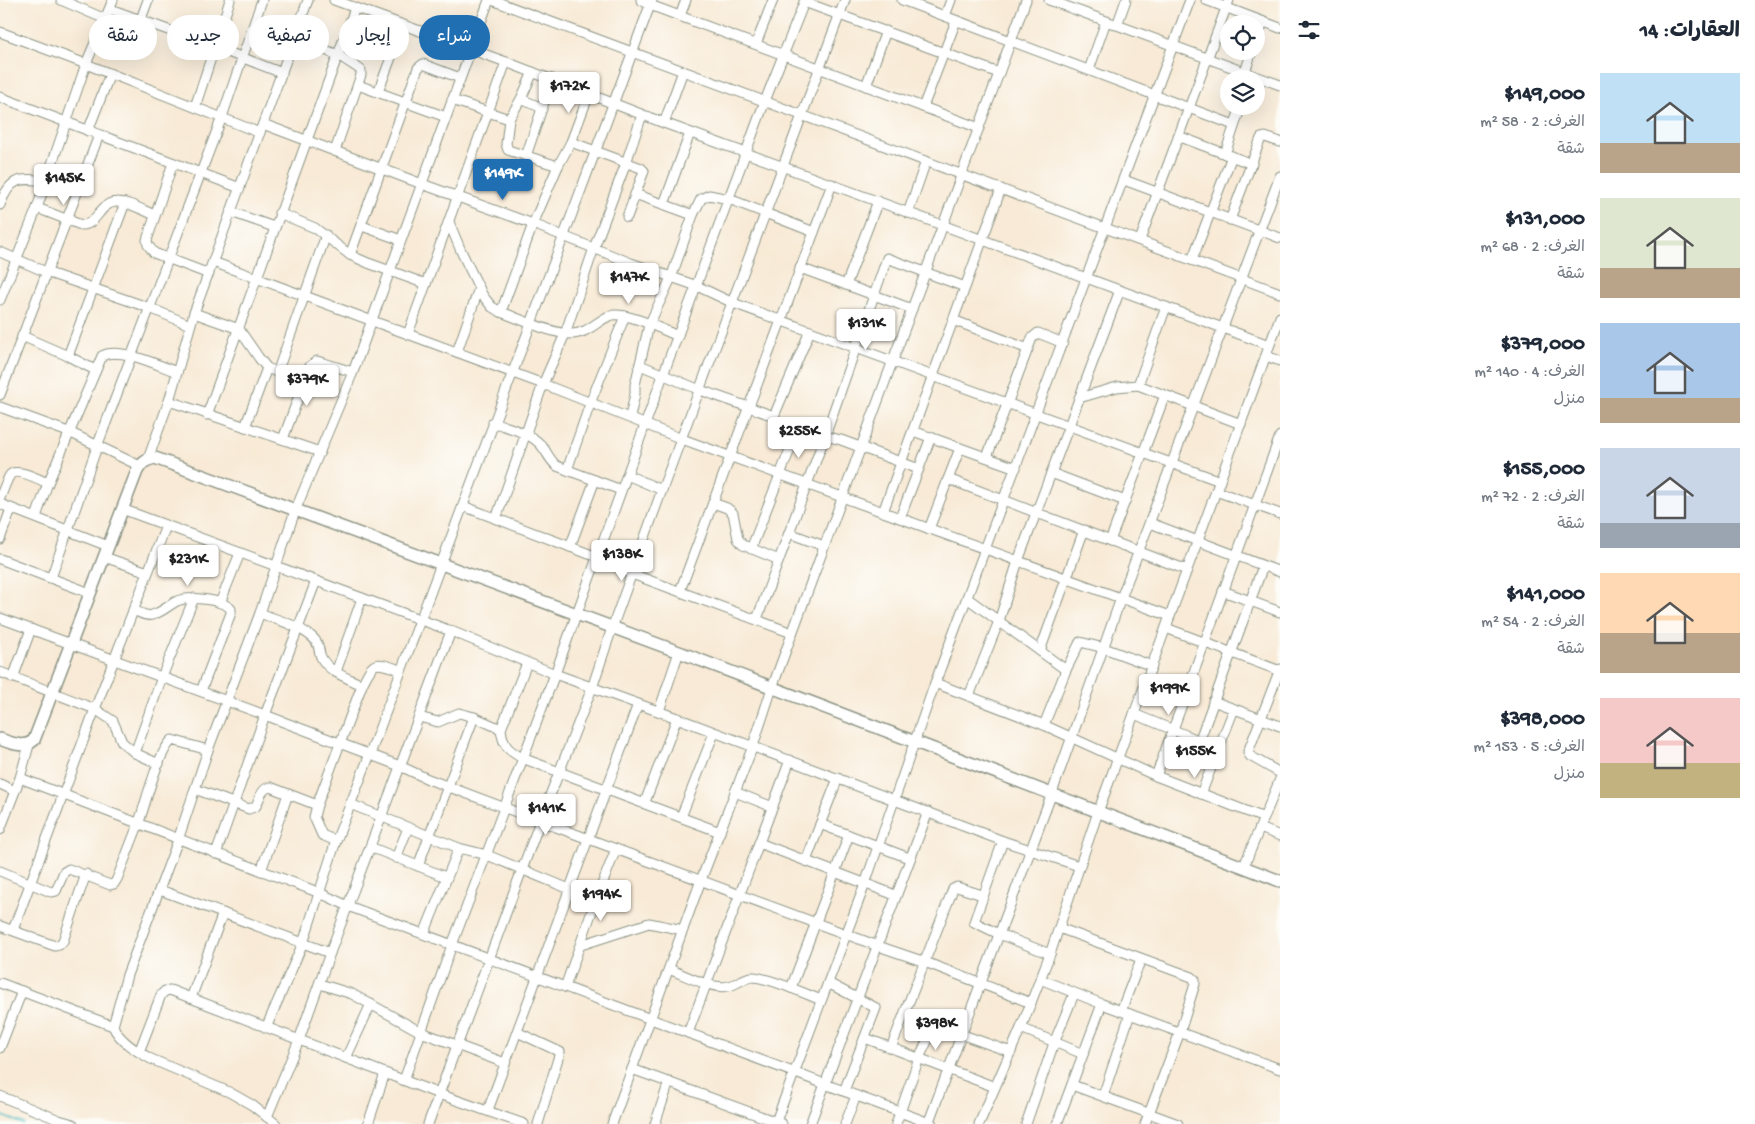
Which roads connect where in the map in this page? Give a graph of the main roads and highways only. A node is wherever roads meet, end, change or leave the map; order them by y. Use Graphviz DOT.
graph roads {
  1 [pos="0,739"];
  2 [pos="1280,881"];
  1 -- 2 [label="main road"];
}
